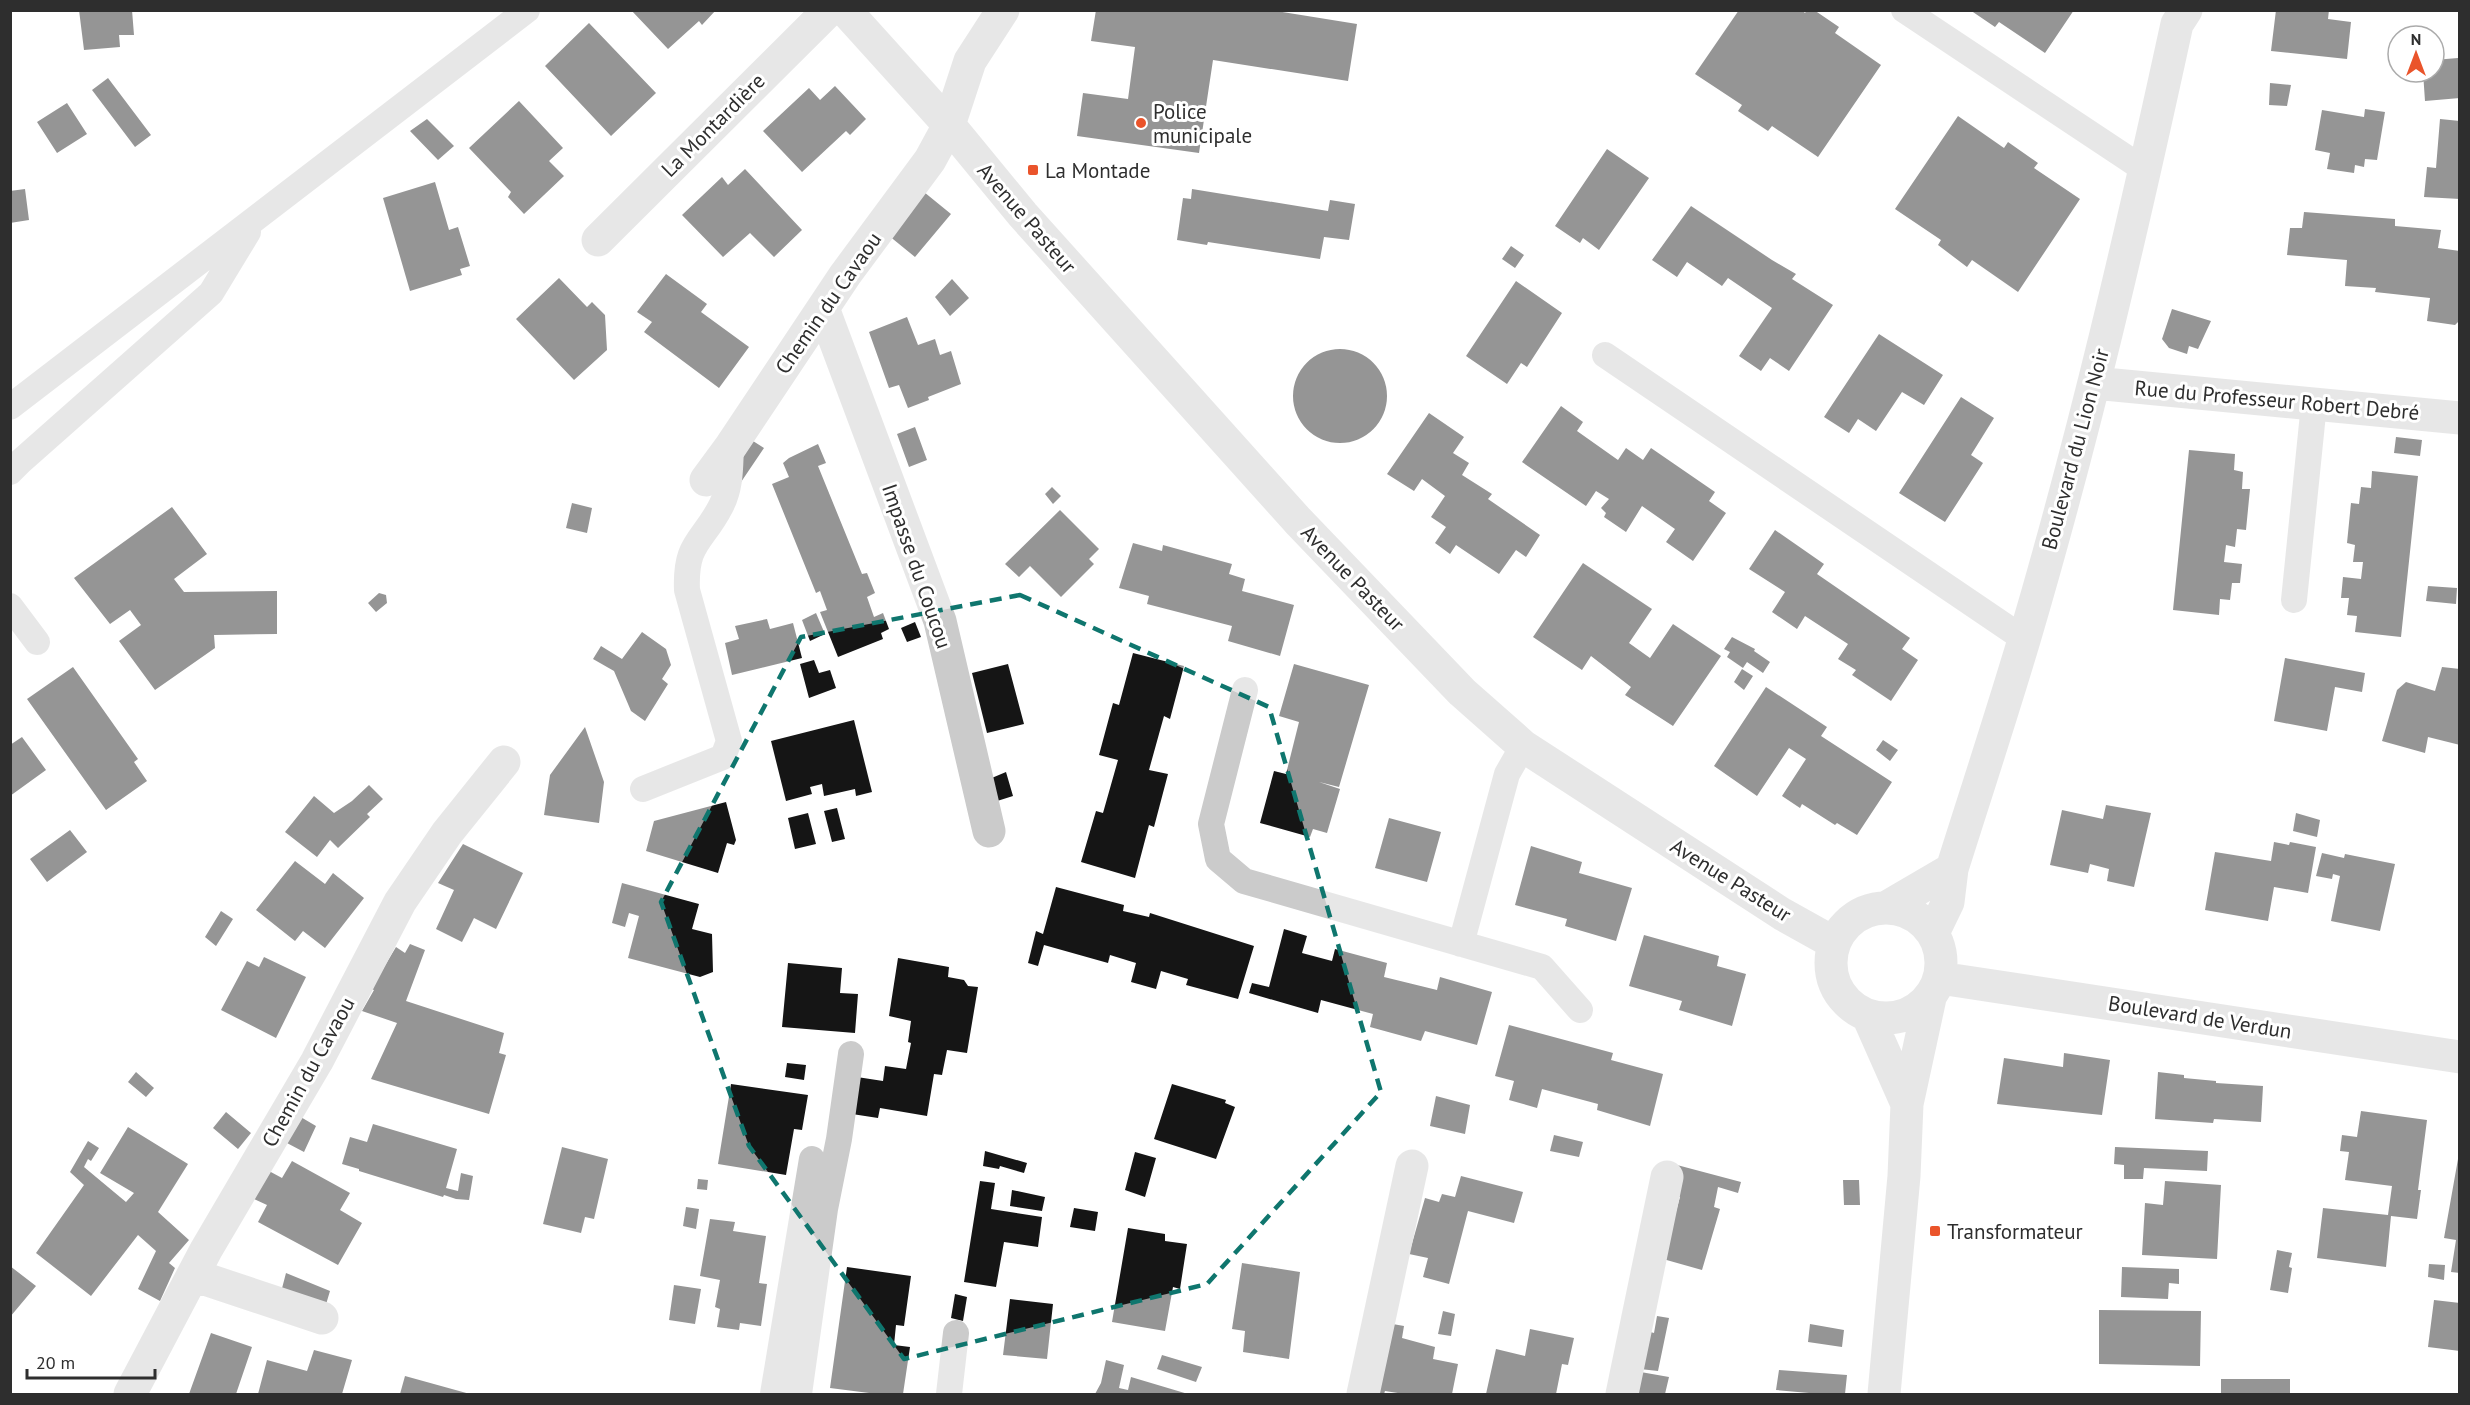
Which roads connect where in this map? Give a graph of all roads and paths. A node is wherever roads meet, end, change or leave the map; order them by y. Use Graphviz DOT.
graph roads {
  1 [pos="527,10"];
  2 [pos="829,10"];
  3 [pos="845,10"];
  4 [pos="1003,10"];
  5 [pos="1904,10"];
  6 [pos="2180,15"];
  7 [pos="949,125"];
  8 [pos="2145,170"];
  9 [pos="256,219"];
  10 [pos="598,240"];
  11 [pos="823,308"];
  12 [pos="1605,355"];
  13 [pos="2094,382"];
  14 [pos="2314,404"];
  15 [pos="10,407"];
  16 [pos="2460,418"];
  17 [pos="731,446"];
  18 [pos="10,472"];
  19 [pos="705,480"];
  20 [pos="2294,600"];
  21 [pos="10,606"];
  22 [pos="2024,639"];
  23 [pos="37,642"];
  24 [pos="1245,690"];
  25 [pos="1522,746"];
  26 [pos="504,762"];
  27 [pos="643,789"];
  28 [pos="989,831"];
  29 [pos="1953,869"];
  30 [pos="1887,908"];
  31 [pos="1933,933"];
  32 [pos="1834,943"];
  33 [pos="1461,944"];
  34 [pos="1935,988"];
  35 [pos="1580,1010"];
  36 [pos="1868,1016"];
  37 [pos="850,1054"];
  38 [pos="2460,1057"];
  39 [pos="1906,1104"];
  40 [pos="812,1159"];
  41 [pos="1412,1166"];
  42 [pos="1667,1177"];
  43 [pos="193,1275"];
  44 [pos="322,1318"];
  45 [pos="956,1333"];
  46 [pos="130,1395"];
  47 [pos="773,1395"];
  48 [pos="799,1395"];
  49 [pos="949,1395"];
  50 [pos="1363,1395"];
  51 [pos="1622,1395"];
  52 [pos="1884,1395"];
  1 -- 9 [label="lane"];
  2 -- 10 [label="street, La Montardière"];
  3 -- 7 [label="street, Avenue Pasteur"];
  4 -- 7 [label="street, Chemin du Cavaou"];
  5 -- 8 [label="lane"];
  6 -- 8 [label="street, Boulevard du Lion Noir"];
  7 -- 11 [label="street, Chemin du Cavaou"];
  7 -- 25 [label="street, Avenue Pasteur"];
  8 -- 13 [label="street, Boulevard du Lion Noir"];
  9 -- 15 [label="lane"];
  9 -- 18 [label="lane"];
  11 -- 17 [label="street, Chemin du Cavaou"];
  11 -- 28 [label="street, Impasse du Coucou"];
  12 -- 22 [label="lane"];
  13 -- 14 [label="street, Rue du Professeur Robert Debré"];
  13 -- 22 [label="street, Boulevard du Lion Noir"];
  14 -- 16 [label="street, Rue du Professeur Robert Debré"];
  14 -- 20 [label="lane"];
  17 -- 19 [label="street, Chemin du Cavaou"];
  17 -- 27 [label="lane"];
  21 -- 23 [label="lane"];
  22 -- 29 [label="street, Boulevard du Lion Noir"];
  24 -- 33 [label="lane"];
  25 -- 32 [label="street, Avenue Pasteur"];
  25 -- 33 [label="lane"];
  26 -- 43 [label="street, Chemin du Cavaou"];
  29 -- 30 [label="street"];
  29 -- 31 [label="street, Boulevard du Lion Noir"];
  30 -- 31 [label="street"];
  30 -- 32 [label="street"];
  31 -- 34 [label="street"];
  32 -- 36 [label="street"];
  33 -- 35 [label="lane"];
  34 -- 36 [label="street"];
  34 -- 38 [label="street, Boulevard de Verdun"];
  34 -- 39 [label="street"];
  36 -- 39 [label="street"];
  37 -- 48 [label="lane"];
  39 -- 52 [label="street"];
  40 -- 47 [label="lane"];
  41 -- 50 [label="street"];
  42 -- 51 [label="street"];
  43 -- 44 [label="street"];
  43 -- 46 [label="street, Chemin du Cavaou"];
  45 -- 49 [label="lane"];
}
